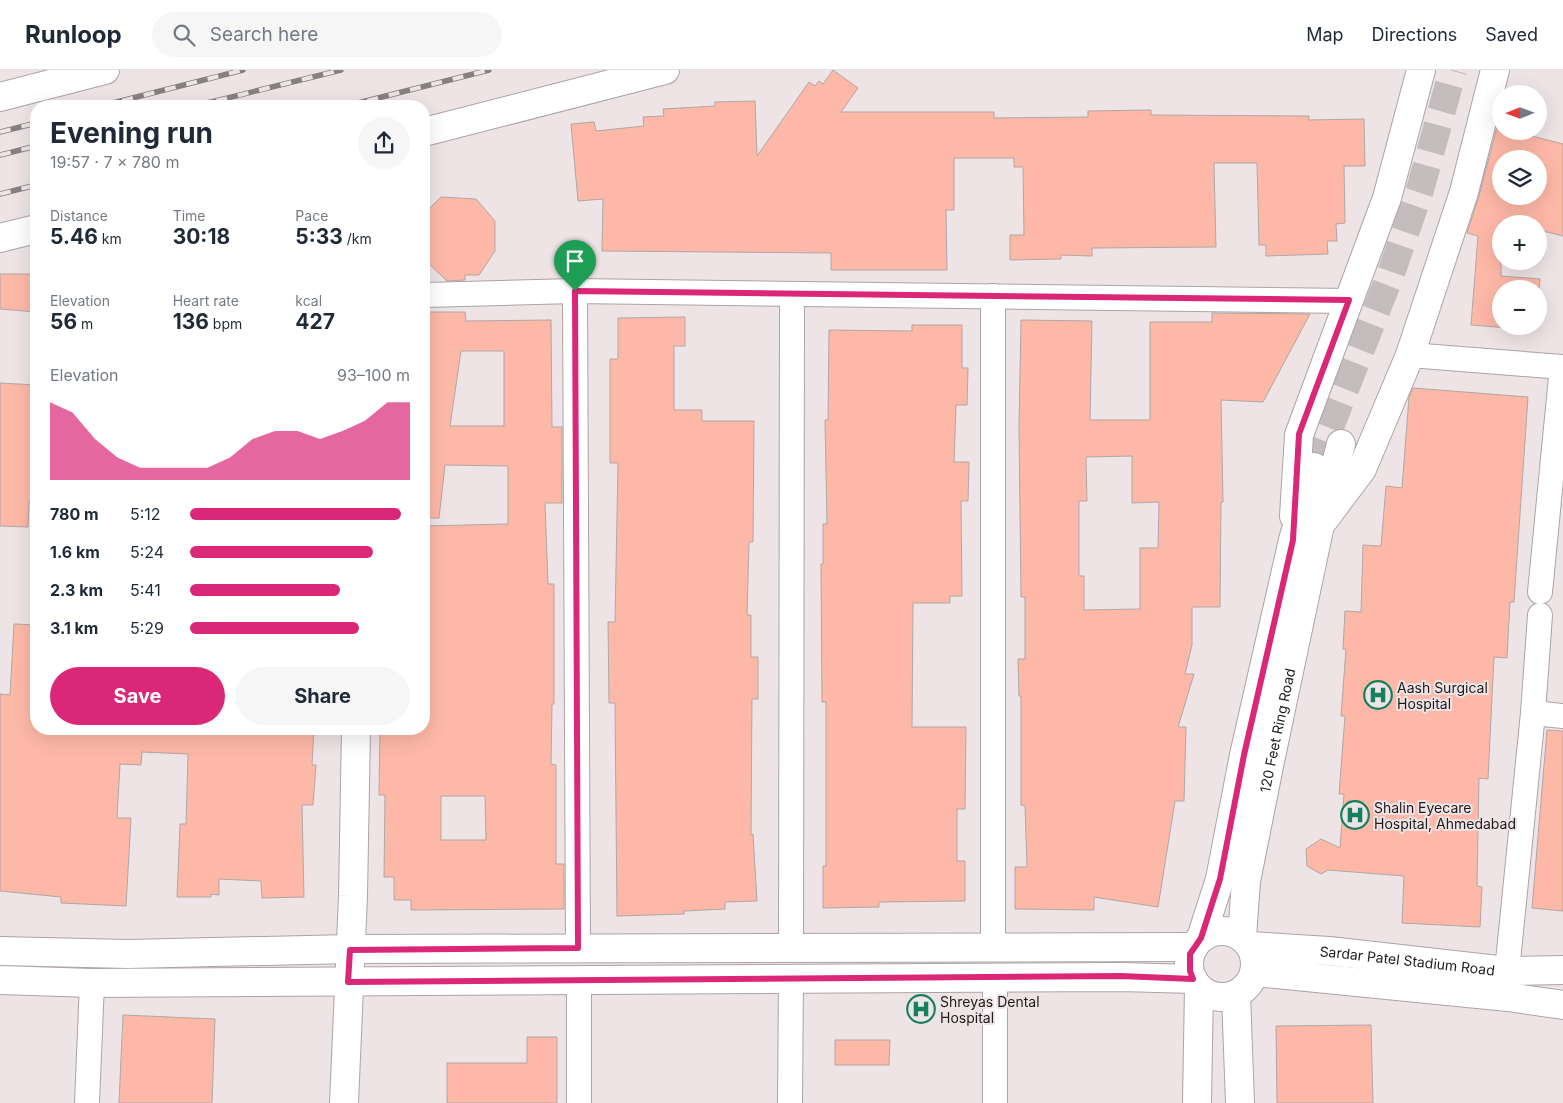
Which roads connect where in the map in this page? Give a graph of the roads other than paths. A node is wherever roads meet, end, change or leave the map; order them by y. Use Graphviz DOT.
graph roads {
  1 [pos="105,70"];
  2 [pos="665,70"];
  3 [pos="1420,70"];
  4 [pos="1495,70"];
  5 [pos="0,97"];
  6 [pos="430,130"];
  7 [pos="30,230"];
  8 [pos="0,238"];
  9 [pos="575,291"];
  10 [pos="792,294"];
  11 [pos="430,295"];
  12 [pos="993,296"];
  13 [pos="1349,300"];
  14 [pos="1410,354"];
  15 [pos="1562,367"];
  16 [pos="1341,444"];
  17 [pos="1314,467"];
  18 [pos="1320,525"];
  19 [pos="1293,540"];
  20 [pos="1533,713"];
  21 [pos="1563,716"];
  22 [pos="356,735"];
  23 [pos="1246,942"];
  24 [pos="1197,943"];
  25 [pos="993,947"];
  26 [pos="578,948"];
  27 [pos="791,948"];
  28 [pos="350,950"];
  29 [pos="0,951"];
  30 [pos="1563,970"];
  31 [pos="1255,972"];
  32 [pos="995,977"];
  33 [pos="791,978"];
  34 [pos="0,980"];
  35 [pos="578,980"];
  36 [pos="348,982"];
  37 [pos="92,983"];
  38 [pos="1196,984"];
  39 [pos="1507,984"];
  40 [pos="1236,995"];
  41 [pos="1563,1005"];
  42 [pos="88,1103"];
  43 [pos="344,1103"];
  44 [pos="579,1103"];
  45 [pos="790,1103"];
  46 [pos="995,1103"];
  47 [pos="1197,1103"];
  48 [pos="1240,1103"];
  1 -- 5 [label="street"];
  2 -- 6 [label="street"];
  3 -- 13 [label="street"];
  4 -- 14 [label="street"];
  7 -- 8 [label="street"];
  9 -- 10 [label="street"];
  9 -- 11 [label="street"];
  9 -- 26 [label="street"];
  10 -- 12 [label="street"];
  10 -- 27 [label="street"];
  12 -- 13 [label="street"];
  12 -- 25 [label="street"];
  13 -- 19 [label="street"];
  14 -- 15 [label="street"];
  14 -- 18 [label="street"];
  15 -- 20 [label="street"];
  16 -- 18 [label="street, 120 Feet Ring Road"];
  17 -- 19 [label="street"];
  18 -- 23 [label="street, 120 Feet Ring Road"];
  19 -- 24 [label="street, 120 Feet Ring Road"];
  20 -- 21 [label="street"];
  20 -- 39 [label="street"];
  22 -- 28 [label="street"];
  23 -- 24 [label="street"];
  23 -- 31 [label="street"];
  23 -- 39 [label="street, Sardar Patel Stadium Road"];
  24 -- 25 [label="street"];
  24 -- 38 [label="street"];
  25 -- 27 [label="street"];
  26 -- 27 [label="street"];
  26 -- 28 [label="street"];
  28 -- 29 [label="street"];
  28 -- 36 [label="street"];
  30 -- 39 [label="street, Sardar Patel Stadium Road"];
  31 -- 39 [label="street, Sardar Patel Stadium Road"];
  31 -- 40 [label="street"];
  32 -- 33 [label="street"];
  32 -- 38 [label="street"];
  32 -- 46 [label="street"];
  33 -- 35 [label="street"];
  33 -- 45 [label="street"];
  34 -- 37 [label="street"];
  35 -- 36 [label="street"];
  35 -- 44 [label="street"];
  36 -- 37 [label="street"];
  36 -- 43 [label="street"];
  37 -- 42 [label="street"];
  38 -- 40 [label="street"];
  38 -- 47 [label="street"];
  39 -- 41 [label="street, Sardar Patel Stadium Road"];
  40 -- 48 [label="street"];
}
